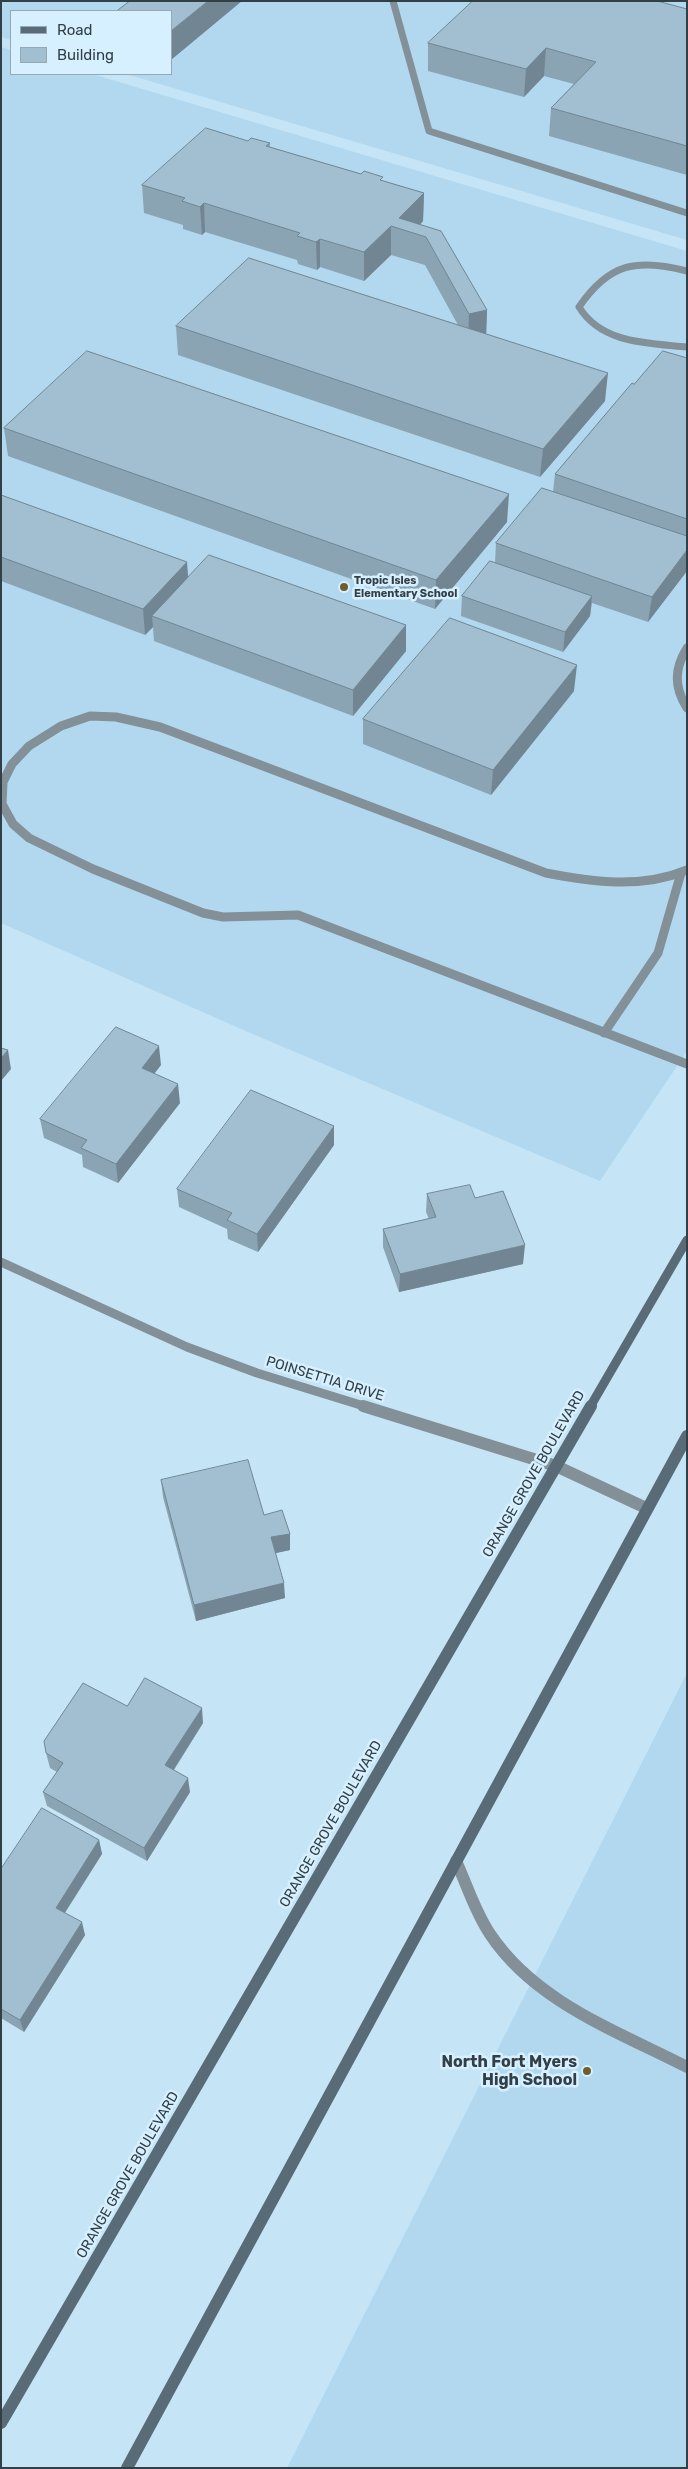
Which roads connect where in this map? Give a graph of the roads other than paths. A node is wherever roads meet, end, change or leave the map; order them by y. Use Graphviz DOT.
graph roads {
  1 [pos="393,1"];
  2 [pos="687,213"];
  3 [pos="687,271"];
  4 [pos="687,346"];
  5 [pos="687,648"];
  6 [pos="687,708"];
  7 [pos="684,872"];
  8 [pos="604,1033"];
  9 [pos="687,1064"];
  10 [pos="687,1240"];
  11 [pos="1,1262"];
  12 [pos="687,1436"];
  13 [pos="556,1466"];
  14 [pos="646,1508"];
  15 [pos="456,1861"];
  16 [pos="687,2067"];
  17 [pos="1,2423"];
  18 [pos="127,2468"];
  1 -- 2 [label="street"];
  3 -- 4 [label="street"];
  5 -- 6 [label="street"];
  7 -- 8 [label="street"];
  7 -- 8 [label="street"];
  8 -- 9 [label="street"];
  10 -- 13 [label="street, ORANGE GROVE BOULEVARD"];
  11 -- 13 [label="street, POINSETTIA DRIVE"];
  12 -- 14 [label="street"];
  13 -- 14 [label="street, POINSETTIA DRIVE"];
  13 -- 17 [label="street, ORANGE GROVE BOULEVARD"];
  14 -- 15 [label="street"];
  15 -- 16 [label="street"];
  15 -- 18 [label="street"];
}
